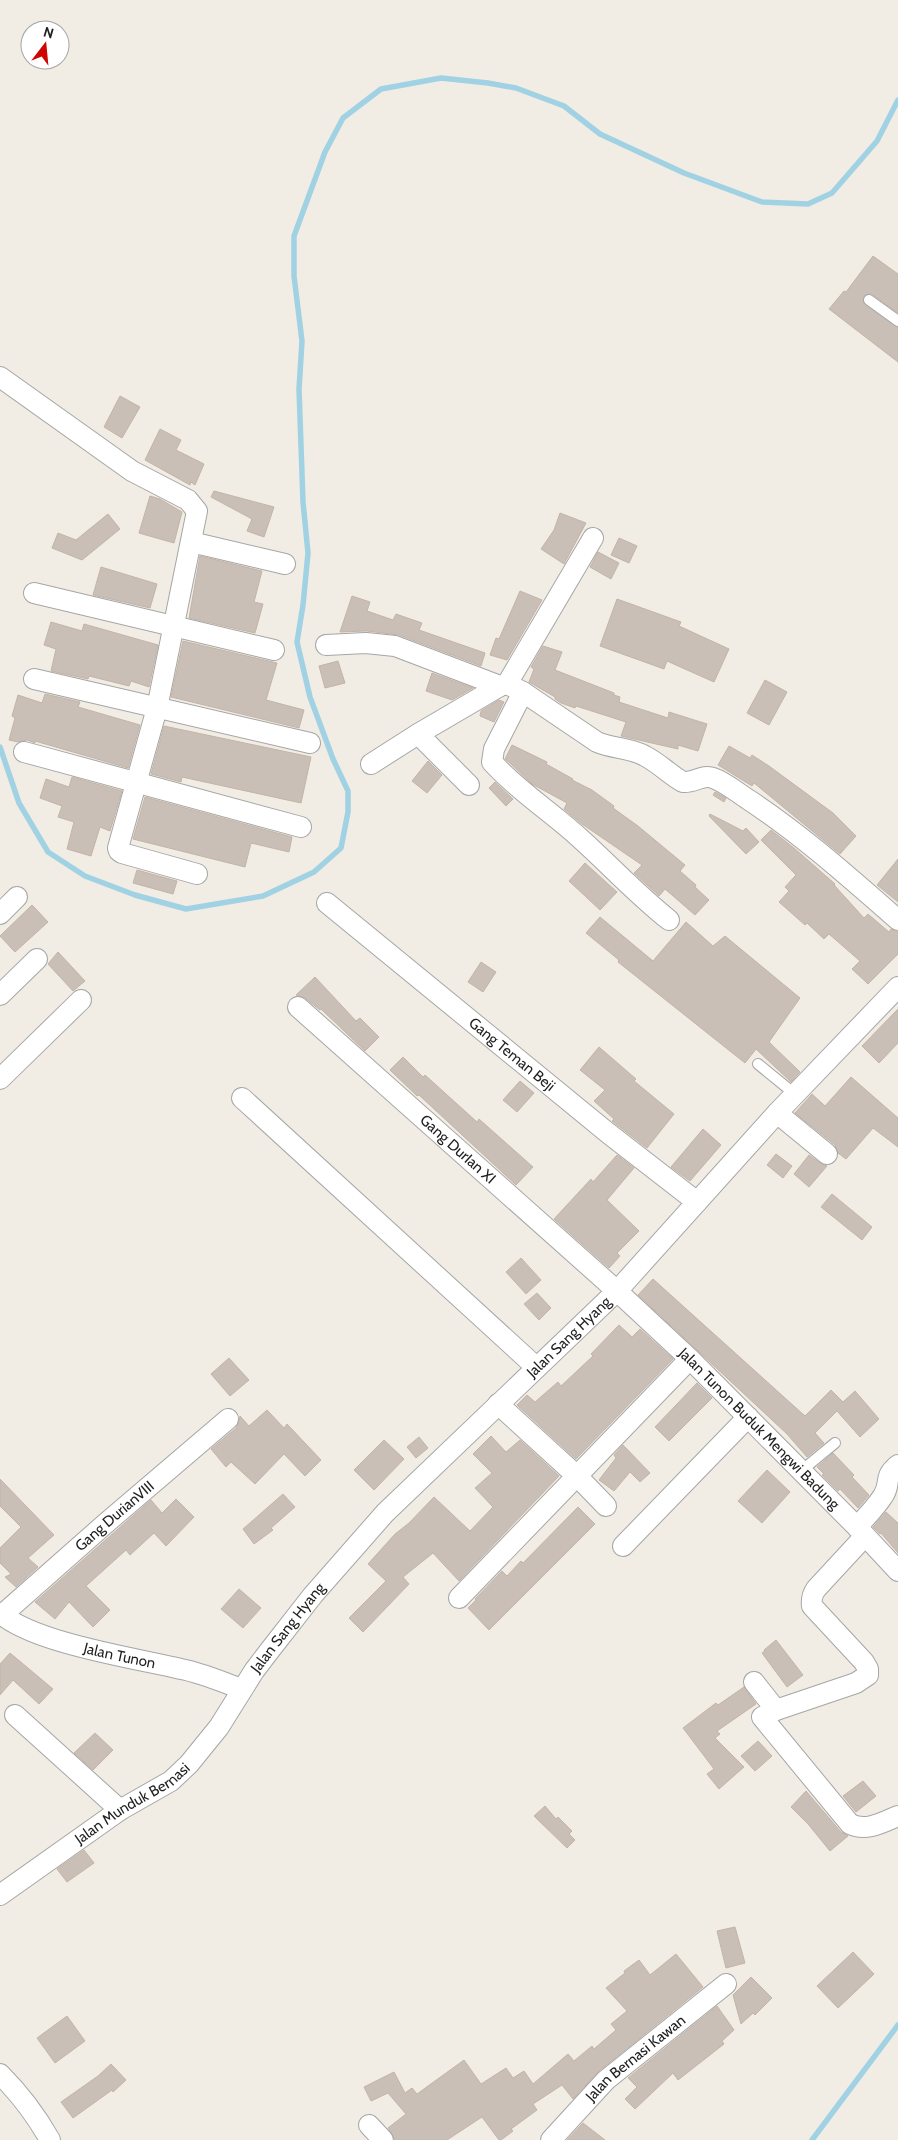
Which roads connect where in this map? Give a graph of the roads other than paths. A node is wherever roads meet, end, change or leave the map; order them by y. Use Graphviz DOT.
graph roads {
  1 [pos="869,300"];
  2 [pos="898,321"];
  3 [pos="0,377"];
  4 [pos="593,538"];
  5 [pos="192,542"];
  6 [pos="285,564"];
  7 [pos="34,594"];
  8 [pos="174,628"];
  9 [pos="326,646"];
  10 [pos="274,650"];
  11 [pos="34,679"];
  12 [pos="510,688"];
  13 [pos="157,708"];
  14 [pos="418,734"];
  15 [pos="310,742"];
  16 [pos="24,752"];
  17 [pos="371,764"];
  18 [pos="137,784"];
  19 [pos="469,785"];
  20 [pos="301,827"];
  21 [pos="197,874"];
  22 [pos="17,897"];
  23 [pos="328,903"];
  24 [pos="0,914"];
  25 [pos="668,920"];
  26 [pos="898,920"];
  27 [pos="36,959"];
  28 [pos="898,987"];
  29 [pos="0,995"];
  30 [pos="81,1000"];
  31 [pos="298,1007"];
  32 [pos="758,1064"];
  33 [pos="0,1079"];
  34 [pos="796,1094"];
  35 [pos="242,1098"];
  36 [pos="777,1114"];
  37 [pos="827,1154"];
  38 [pos="697,1202"];
  39 [pos="617,1291"];
  40 [pos="684,1364"];
  41 [pos="536,1367"];
  42 [pos="498,1404"];
  43 [pos="748,1418"];
  44 [pos="228,1419"];
  45 [pos="835,1443"];
  46 [pos="898,1465"];
  47 [pos="801,1471"];
  48 [pos="577,1476"];
  49 [pos="606,1506"];
  50 [pos="861,1532"];
  51 [pos="623,1546"];
  52 [pos="898,1572"];
  53 [pos="458,1598"];
  54 [pos="1,1614"];
  55 [pos="754,1682"];
  56 [pos="242,1688"];
  57 [pos="776,1710"];
  58 [pos="15,1715"];
  59 [pos="120,1810"];
  60 [pos="898,1816"];
  61 [pos="0,1894"];
  62 [pos="726,1984"];
  63 [pos="0,2074"];
  64 [pos="369,2125"];
  65 [pos="49,2140"];
  66 [pos="383,2140"];
  67 [pos="551,2140"];
  1 -- 2 [label="lane"];
  3 -- 5 [label="street"];
  4 -- 12 [label="street"];
  5 -- 6 [label="street"];
  5 -- 8 [label="street"];
  7 -- 8 [label="street"];
  8 -- 10 [label="street"];
  8 -- 13 [label="street"];
  9 -- 12 [label="street"];
  11 -- 13 [label="street"];
  12 -- 14 [label="street"];
  12 -- 25 [label="street"];
  12 -- 26 [label="street"];
  13 -- 15 [label="street"];
  13 -- 18 [label="street"];
  14 -- 17 [label="street"];
  14 -- 19 [label="street"];
  16 -- 18 [label="street"];
  18 -- 20 [label="street"];
  18 -- 21 [label="street"];
  22 -- 24 [label="street"];
  23 -- 38 [label="street, Gang Teman Beji"];
  27 -- 29 [label="street"];
  28 -- 34 [label="street, Jalan Sang Hyang"];
  30 -- 33 [label="street"];
  31 -- 39 [label="street, Gang DurIan XI"];
  32 -- 34 [label="lane"];
  34 -- 36 [label="street, Jalan Sang Hyang"];
  35 -- 41 [label="street"];
  36 -- 37 [label="street"];
  36 -- 38 [label="street, Jalan Sang Hyang"];
  38 -- 39 [label="street, Jalan Sang Hyang"];
  39 -- 41 [label="street, Jalan Sang Hyang"];
  39 -- 43 [label="street, Jalan Tunon Buduk Mengwi Badung"];
  40 -- 48 [label="street"];
  41 -- 42 [label="street, Jalan Sang Hyang"];
  42 -- 48 [label="street"];
  42 -- 56 [label="street, Jalan Sang Hyang"];
  43 -- 47 [label="street, Jalan Tunon Buduk Mengwi Badung"];
  43 -- 51 [label="street"];
  44 -- 54 [label="street, Gang DurianVIII"];
  45 -- 47 [label="lane"];
  46 -- 50 [label="street"];
  47 -- 50 [label="street, Jalan Tunon Buduk Mengwi Badung"];
  48 -- 49 [label="street"];
  48 -- 53 [label="street"];
  50 -- 52 [label="street, Jalan Tunon Buduk Mengwi Badung"];
  50 -- 57 [label="street"];
  54 -- 56 [label="street, Jalan Tunon"];
  55 -- 57 [label="street"];
  56 -- 59 [label="street, Jalan Munduk Bernasi"];
  57 -- 60 [label="street"];
  58 -- 59 [label="street"];
  59 -- 61 [label="street, Jalan Munduk Bernasi"];
  62 -- 67 [label="street, Jalan Bernasi Kawan"];
  63 -- 65 [label="street"];
  64 -- 66 [label="street"];
}
